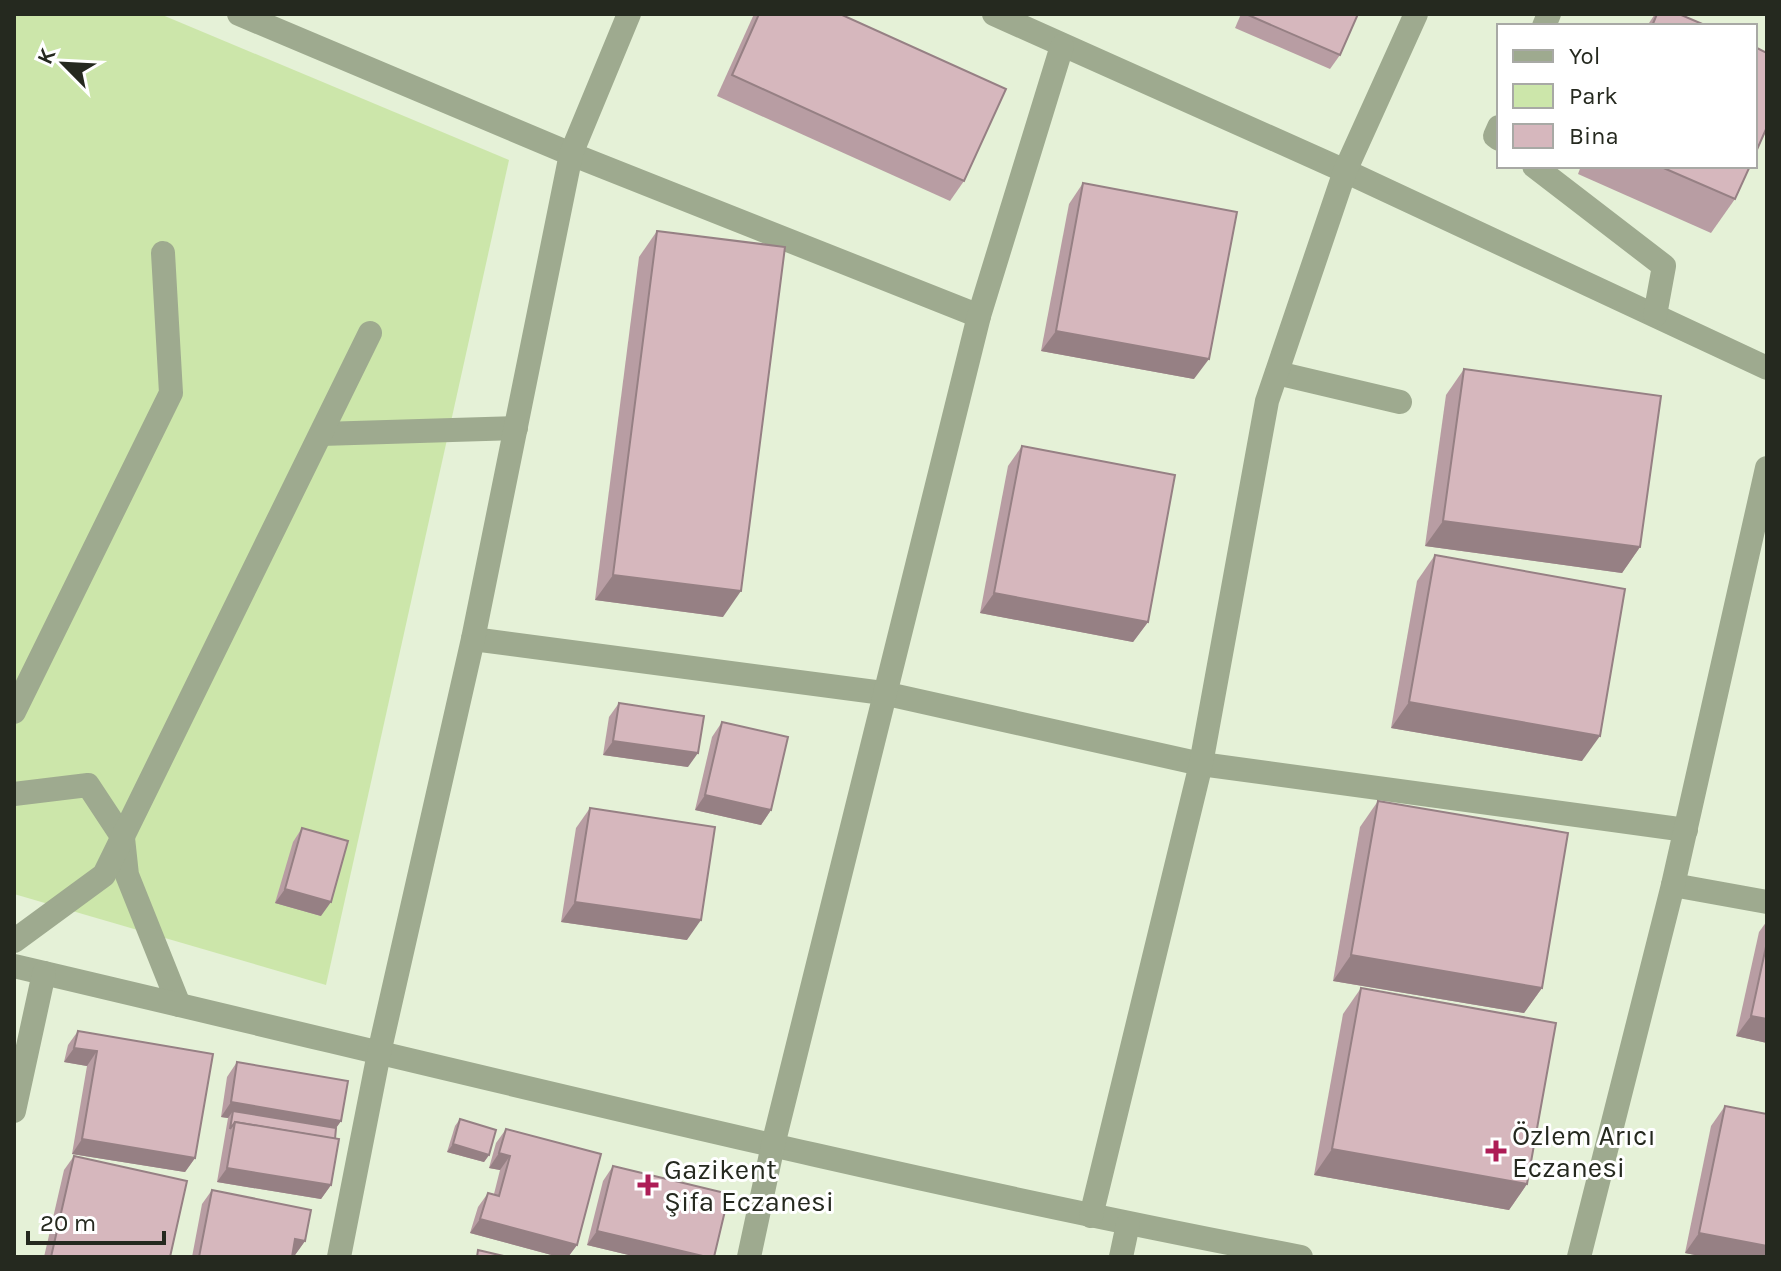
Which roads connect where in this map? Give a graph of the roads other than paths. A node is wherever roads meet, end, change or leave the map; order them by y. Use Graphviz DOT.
graph roads {
  1 [pos="239,14"];
  2 [pos="629,14"];
  3 [pos="1416,14"];
  4 [pos="1000,15"];
  5 [pos="1062,46"];
  6 [pos="571,154"];
  7 [pos="1537,168"];
  8 [pos="1345,171"];
  9 [pos="163,253"];
  10 [pos="1655,315"];
  11 [pos="979,316"];
  12 [pos="370,333"];
  13 [pos="1767,368"];
  14 [pos="1277,373"];
  15 [pos="1400,402"];
  16 [pos="516,428"];
  17 [pos="321,434"];
  18 [pos="1767,468"];
  19 [pos="473,639"];
  20 [pos="883,693"];
  21 [pos="14,712"];
  22 [pos="1201,764"];
  23 [pos="14,794"];
  24 [pos="1686,830"];
  25 [pos="123,838"];
  26 [pos="1673,885"];
  27 [pos="1767,902"];
  28 [pos="14,941"];
  29 [pos="14,966"];
  30 [pos="44,973"];
  31 [pos="179,1005"];
  32 [pos="379,1053"];
  33 [pos="14,1111"];
  34 [pos="773,1145"];
  35 [pos="1091,1216"];
  36 [pos="1128,1224"];
  37 [pos="339,1257"];
  38 [pos="749,1257"];
  39 [pos="1121,1257"];
  40 [pos="1301,1257"];
  41 [pos="1579,1257"];
  1 -- 6 [label="street"];
  2 -- 6 [label="street"];
  3 -- 8 [label="street"];
  4 -- 5 [label="street"];
  5 -- 8 [label="street"];
  5 -- 11 [label="street"];
  6 -- 11 [label="street"];
  6 -- 16 [label="street"];
  7 -- 10 [label="street"];
  8 -- 10 [label="street"];
  8 -- 14 [label="street"];
  9 -- 21 [label="street"];
  10 -- 13 [label="street"];
  11 -- 20 [label="street"];
  12 -- 17 [label="street"];
  14 -- 15 [label="street"];
  14 -- 22 [label="street"];
  16 -- 17 [label="street"];
  16 -- 19 [label="street"];
  17 -- 25 [label="street"];
  18 -- 24 [label="street"];
  19 -- 20 [label="street"];
  19 -- 32 [label="street"];
  20 -- 22 [label="street"];
  20 -- 34 [label="street"];
  22 -- 24 [label="street"];
  22 -- 35 [label="street"];
  23 -- 25 [label="street"];
  24 -- 26 [label="street"];
  25 -- 28 [label="street"];
  25 -- 31 [label="street"];
  26 -- 27 [label="street"];
  26 -- 41 [label="street"];
  29 -- 30 [label="street"];
  30 -- 31 [label="street"];
  30 -- 33 [label="street"];
  31 -- 32 [label="street"];
  32 -- 34 [label="street"];
  32 -- 37 [label="street"];
  34 -- 35 [label="street"];
  34 -- 38 [label="street"];
  35 -- 36 [label="street"];
  36 -- 39 [label="street"];
  36 -- 40 [label="street"];
}
